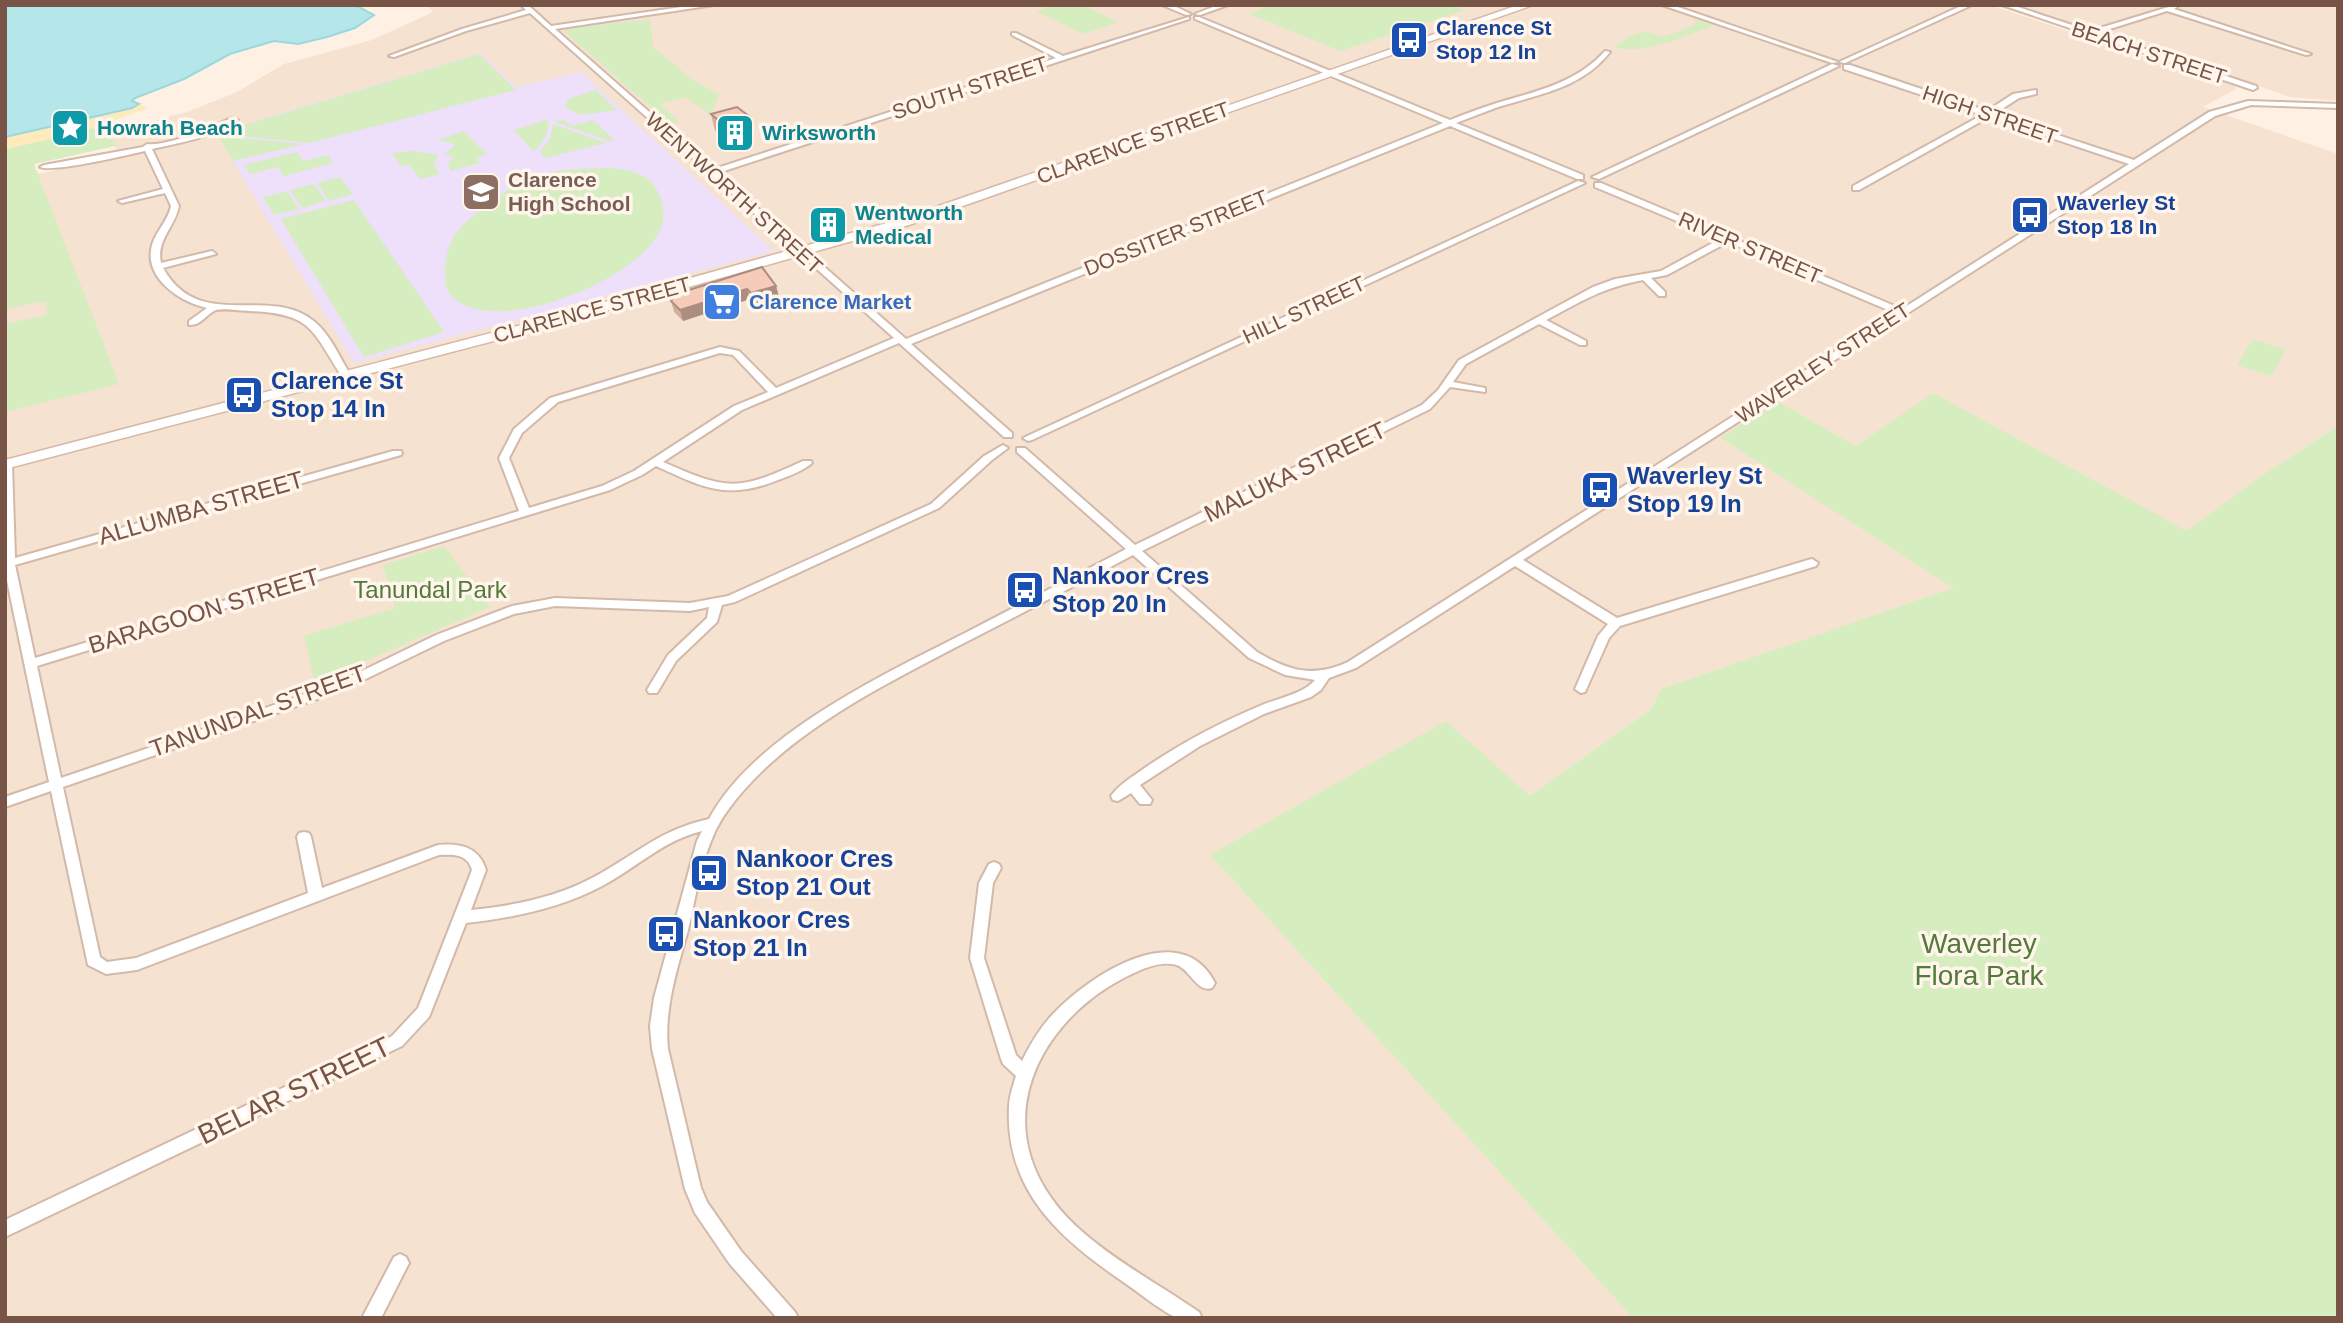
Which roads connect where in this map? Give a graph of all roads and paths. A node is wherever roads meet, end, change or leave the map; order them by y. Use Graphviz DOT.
graph roads {
  1 [pos="711,5"];
  2 [pos="1165,5"];
  3 [pos="1225,5"];
  4 [pos="1528,5"];
  5 [pos="1665,5"];
  6 [pos="1969,5"];
  7 [pos="2005,5"];
  8 [pos="2178,5"];
  9 [pos="527,8"];
  10 [pos="2166,9"];
  11 [pos="1187,16"];
  12 [pos="1198,16"];
  13 [pos="550,28"];
  14 [pos="2091,33"];
  15 [pos="1014,34"];
  16 [pos="1607,52"];
  17 [pos="2308,54"];
  18 [pos="392,56"];
  19 [pos="1061,58"];
  20 [pos="1840,64"];
  21 [pos="1329,73"];
  22 [pos="2253,88"];
  23 [pos="2033,92"];
  24 [pos="2338,106"];
  25 [pos="1987,114"];
  26 [pos="234,120"];
  27 [pos="1448,122"];
  28 [pos="146,146"];
  29 [pos="2134,163"];
  30 [pos="44,167"];
  31 [pos="713,172"];
  32 [pos="1580,180"];
  33 [pos="1597,181"];
  34 [pos="1856,188"];
  35 [pos="167,190"];
  36 [pos="122,201"];
  37 [pos="1727,239"];
  38 [pos="802,253"];
  39 [pos="212,254"];
  40 [pos="157,267"];
  41 [pos="1645,277"];
  42 [pos="1662,294"];
  43 [pos="215,307"];
  44 [pos="1902,312"];
  45 [pos="1538,320"];
  46 [pos="192,323"];
  47 [pos="902,341"];
  48 [pos="1583,343"];
  49 [pos="346,376"];
  50 [pos="1447,384"];
  51 [pos="1482,390"];
  52 [pos="775,392"];
  53 [pos="1008,435"];
  54 [pos="1028,438"];
  55 [pos="1003,448"];
  56 [pos="1021,450"];
  57 [pos="397,453"];
  58 [pos="654,462"];
  59 [pos="807,463"];
  60 [pos="6,465"];
  61 [pos="525,513"];
  62 [pos="1134,550"];
  63 [pos="1516,561"];
  64 [pos="7,563"];
  65 [pos="1812,563"];
  66 [pos="716,603"];
  67 [pos="1616,623"];
  68 [pos="29,664"];
  69 [pos="1324,676"];
  70 [pos="1581,689"];
  71 [pos="653,690"];
  72 [pos="55,783"];
  73 [pos="1131,784"];
  74 [pos="1118,796"];
  75 [pos="1145,800"];
  76 [pos="5,802"];
  77 [pos="712,824"];
  78 [pos="304,837"];
  79 [pos="994,868"];
  80 [pos="316,896"];
  81 [pos="462,917"];
  82 [pos="1207,983"];
  83 [pos="1023,1072"];
  84 [pos="5,1229"];
  85 [pos="400,1263"];
  86 [pos="371,1318"];
  87 [pos="789,1318"];
  88 [pos="1194,1318"];
  1 -- 13 [label="street"];
  2 -- 11 [label="street"];
  3 -- 12 [label="street"];
  4 -- 21 [label="main road, CLARENCE STREET"];
  5 -- 20 [label="street, HIGH STREET"];
  6 -- 20 [label="street"];
  7 -- 14 [label="street, BEACH STREET"];
  8 -- 10 [label="street"];
  9 -- 13 [label="street, WENTWORTH STREET"];
  9 -- 18 [label="street"];
  10 -- 14 [label="street"];
  10 -- 17 [label="street"];
  11 -- 12 [label="street"];
  11 -- 19 [label="street, SOUTH STREET"];
  12 -- 21 [label="street"];
  13 -- 31 [label="street, WENTWORTH STREET"];
  14 -- 22 [label="street, BEACH STREET"];
  15 -- 19 [label="street"];
  16 -- 27 [label="street"];
  19 -- 31 [label="street, SOUTH STREET"];
  20 -- 25 [label="street, HIGH STREET"];
  20 -- 33 [label="street"];
  21 -- 27 [label="street"];
  21 -- 38 [label="main road, CLARENCE STREET"];
  23 -- 25 [label="street"];
  24 -- 29 [label="street, WAVERLEY STREET"];
  25 -- 29 [label="street, HIGH STREET"];
  25 -- 34 [label="street"];
  26 -- 28 [label="street"];
  27 -- 32 [label="street"];
  27 -- 47 [label="street, DOSSITER STREET"];
  28 -- 30 [label="street"];
  28 -- 35 [label="street"];
  29 -- 44 [label="street, WAVERLEY STREET"];
  31 -- 38 [label="street, WENTWORTH STREET"];
  32 -- 33 [label="street"];
  32 -- 54 [label="street, HILL STREET"];
  33 -- 37 [label="street, RIVER STREET"];
  35 -- 36 [label="street"];
  35 -- 40 [label="street"];
  37 -- 41 [label="street, MALUKA STREET"];
  37 -- 44 [label="street, RIVER STREET"];
  38 -- 47 [label="street, WENTWORTH STREET"];
  38 -- 49 [label="main road, CLARENCE STREET"];
  39 -- 40 [label="street"];
  40 -- 43 [label="street"];
  41 -- 42 [label="street"];
  41 -- 45 [label="street, MALUKA STREET"];
  43 -- 46 [label="street"];
  43 -- 49 [label="street"];
  44 -- 63 [label="street, WAVERLEY STREET"];
  45 -- 48 [label="street"];
  45 -- 50 [label="street, MALUKA STREET"];
  47 -- 52 [label="street, BARAGOON STREET"];
  47 -- 53 [label="street, WENTWORTH STREET"];
  49 -- 60 [label="main road, CLARENCE STREET"];
  50 -- 51 [label="street"];
  50 -- 62 [label="street, MALUKA STREET"];
  52 -- 58 [label="street, BARAGOON STREET"];
  52 -- 61 [label="street"];
  53 -- 54 [label="street"];
  53 -- 55 [label="street"];
  54 -- 56 [label="street"];
  55 -- 56 [label="street"];
  55 -- 66 [label="street, TANUNDAL STREET"];
  56 -- 62 [label="street"];
  57 -- 64 [label="street, ALLUMBA STREET"];
  58 -- 59 [label="street"];
  58 -- 61 [label="street, BARAGOON STREET"];
  60 -- 64 [label="street, BELAR STREET"];
  61 -- 68 [label="street, BARAGOON STREET"];
  62 -- 69 [label="street"];
  62 -- 77 [label="street, MALUKA STREET"];
  63 -- 67 [label="street"];
  63 -- 69 [label="street, WAVERLEY STREET"];
  64 -- 68 [label="street, BELAR STREET"];
  65 -- 67 [label="street"];
  66 -- 71 [label="street"];
  66 -- 72 [label="street, TANUNDAL STREET"];
  67 -- 70 [label="street"];
  68 -- 72 [label="street, BELAR STREET"];
  69 -- 73 [label="street"];
  72 -- 76 [label="street, TANUNDAL STREET"];
  72 -- 80 [label="street, BELAR STREET"];
  73 -- 74 [label="street"];
  73 -- 75 [label="street"];
  77 -- 81 [label="street"];
  77 -- 87 [label="street, MALUKA STREET"];
  78 -- 80 [label="street"];
  79 -- 83 [label="street"];
  80 -- 81 [label="street, BELAR STREET"];
  81 -- 84 [label="street, BELAR STREET"];
  82 -- 83 [label="street"];
  83 -- 88 [label="street"];
  85 -- 86 [label="street"];
}
